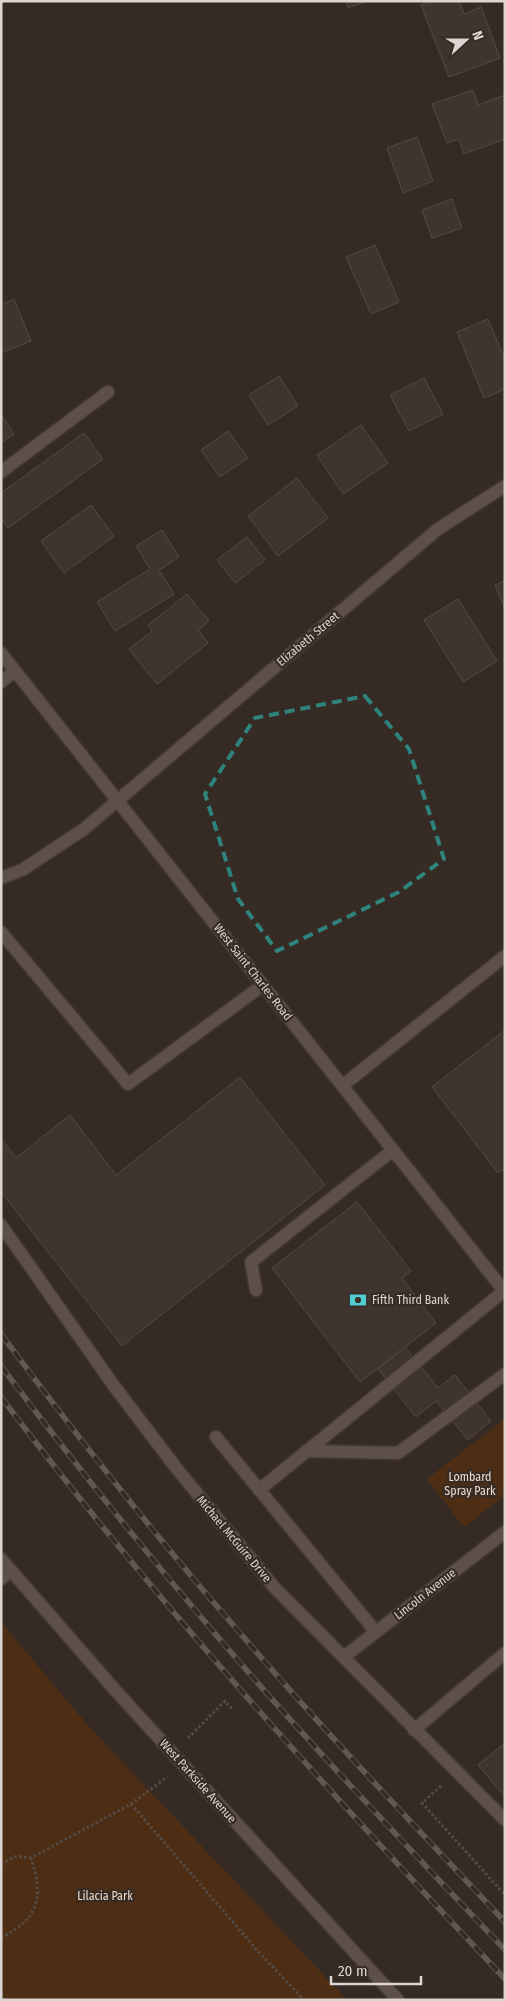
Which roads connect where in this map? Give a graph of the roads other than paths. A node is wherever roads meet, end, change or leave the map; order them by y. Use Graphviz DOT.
graph roads {
  1 [pos="108,392"];
  2 [pos="1,472"];
  3 [pos="505,486"];
  4 [pos="1,653"];
  5 [pos="15,671"];
  6 [pos="1,682"];
  7 [pos="118,801"];
  8 [pos="1,878"];
  9 [pos="1,932"];
  10 [pos="505,956"];
  11 [pos="263,985"];
  12 [pos="342,1086"];
  13 [pos="393,1150"];
  14 [pos="1,1225"];
  15 [pos="256,1290"];
  16 [pos="505,1291"];
  17 [pos="505,1374"];
  18 [pos="216,1437"];
  19 [pos="307,1451"];
  20 [pos="259,1490"];
  21 [pos="505,1532"];
  22 [pos="1,1559"];
  23 [pos="6,1576"];
  24 [pos="376,1632"];
  25 [pos="505,1653"];
  26 [pos="345,1656"];
  27 [pos="414,1730"];
  28 [pos="505,1820"];
  29 [pos="398,2000"];
  1 -- 2 [label="street"];
  3 -- 7 [label="street, Elizabeth Street"];
  4 -- 5 [label="street, West Saint Charles Road"];
  5 -- 6 [label="street"];
  5 -- 7 [label="street, West Saint Charles Road"];
  7 -- 8 [label="street, Elizabeth Street"];
  7 -- 11 [label="street, West Saint Charles Road"];
  9 -- 11 [label="street"];
  10 -- 12 [label="street"];
  11 -- 12 [label="street, West Saint Charles Road"];
  12 -- 13 [label="street, West Saint Charles Road"];
  13 -- 15 [label="street"];
  13 -- 16 [label="street, West Saint Charles Road"];
  14 -- 26 [label="street, Michael McGuire Drive"];
  16 -- 19 [label="street"];
  17 -- 19 [label="street"];
  18 -- 20 [label="street"];
  19 -- 20 [label="street"];
  20 -- 24 [label="street"];
  21 -- 24 [label="street, Lincoln Avenue"];
  22 -- 23 [label="street, West Parkside Avenue"];
  23 -- 29 [label="street, West Parkside Avenue"];
  24 -- 26 [label="street, Lincoln Avenue"];
  25 -- 27 [label="street"];
  26 -- 27 [label="street, Michael McGuire Drive"];
  27 -- 28 [label="street, Michael McGuire Drive"];
}
